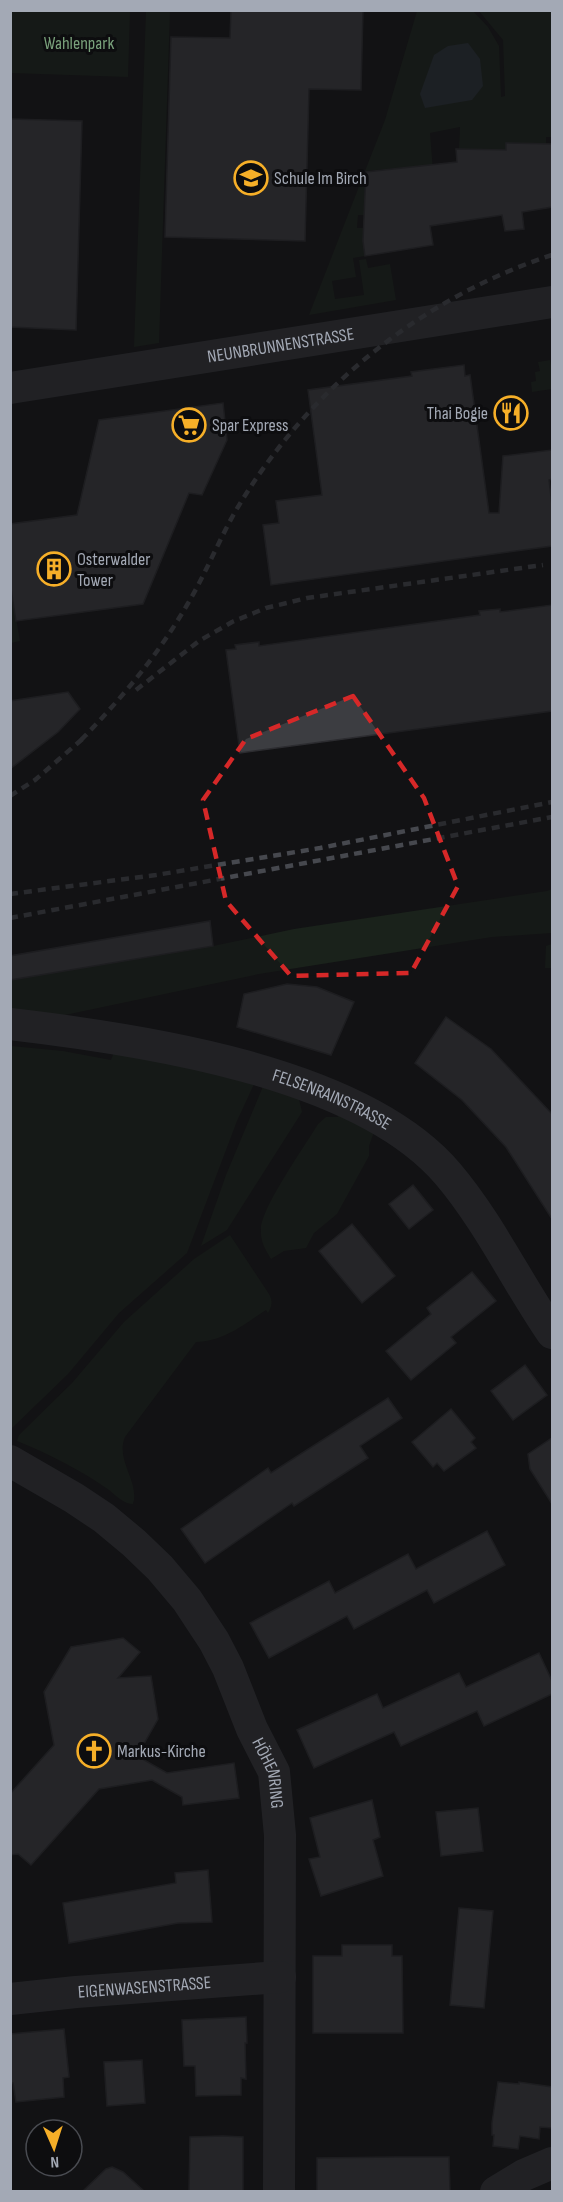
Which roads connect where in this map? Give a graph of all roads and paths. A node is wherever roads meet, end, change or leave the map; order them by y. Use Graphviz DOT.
graph roads {
  1 [pos="552,302"];
  2 [pos="10,388"];
  3 [pos="10,1024"];
  4 [pos="552,1333"];
  5 [pos="10,1461"];
  6 [pos="280,1977"];
  7 [pos="10,2000"];
  8 [pos="552,2163"];
  9 [pos="279,2192"];
  10 [pos="496,2192"];
  1 -- 2 [label="street, NEUNBRUNNENSTRASSE"];
  3 -- 4 [label="street, FELSENRAINSTRASSE"];
  5 -- 6 [label="street, HÖHENRING"];
  6 -- 7 [label="street, EIGENWASENSTRASSE"];
  6 -- 9 [label="street, HÖHENRING"];
  8 -- 10 [label="street"];
}
